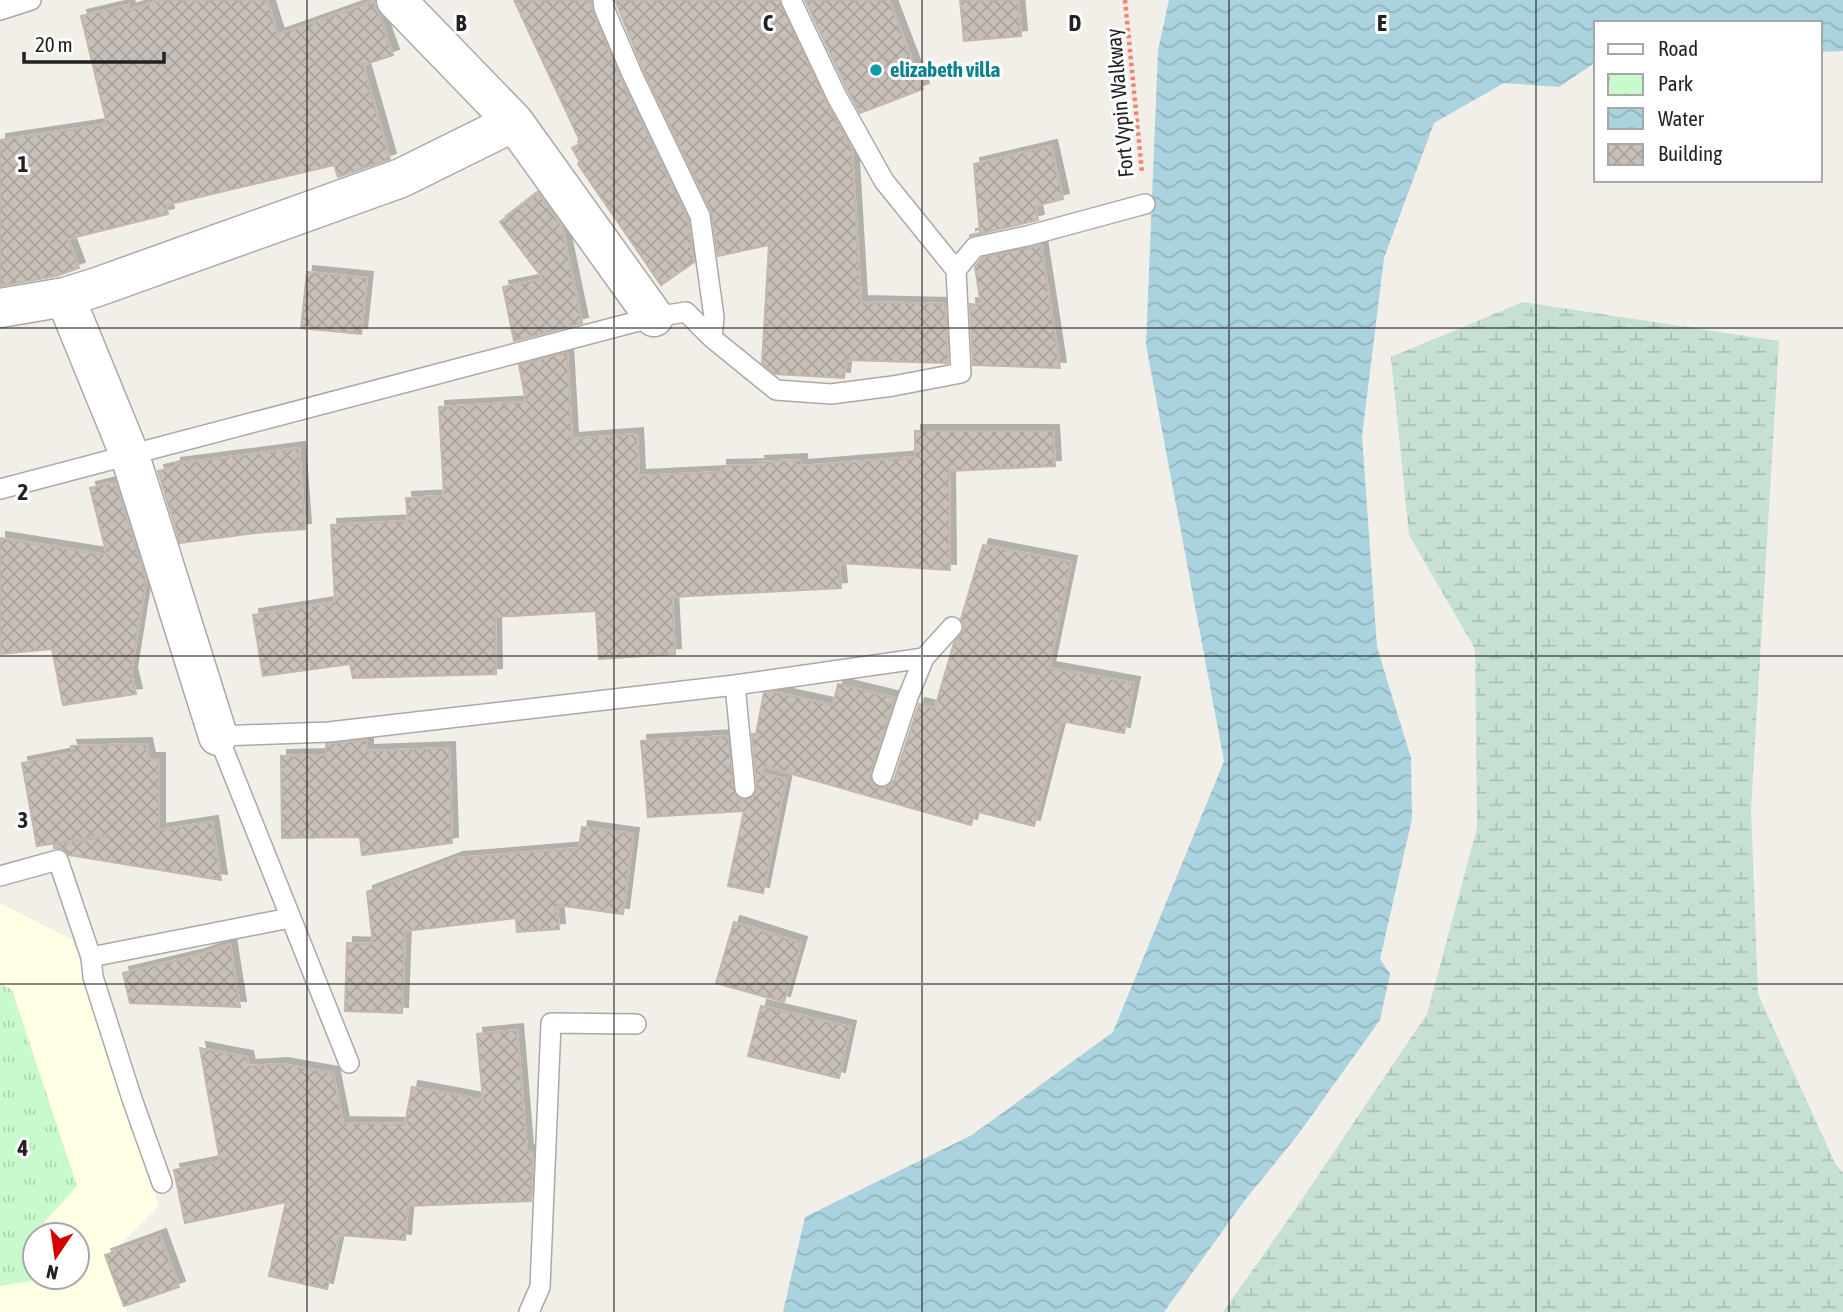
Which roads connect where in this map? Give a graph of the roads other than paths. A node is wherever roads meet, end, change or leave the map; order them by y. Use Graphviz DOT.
graph roads {
  1 [pos="31,0"];
  2 [pos="396,0"];
  3 [pos="603,0"];
  4 [pos="790,0"];
  5 [pos="0,10"];
  6 [pos="514,122"];
  7 [pos="1145,204"];
  8 [pos="956,270"];
  9 [pos="65,297"];
  10 [pos="0,308"];
  11 [pos="654,317"];
  12 [pos="712,338"];
  13 [pos="130,456"];
  14 [pos="0,489"];
  15 [pos="952,627"];
  16 [pos="924,658"];
  17 [pos="735,685"];
  18 [pos="218,736"];
  19 [pos="882,775"];
  20 [pos="745,788"];
  21 [pos="0,876"];
  22 [pos="290,918"];
  23 [pos="91,957"];
  24 [pos="636,1024"];
  25 [pos="349,1063"];
  26 [pos="162,1183"];
  27 [pos="529,1312"];
  1 -- 5 [label="lane"];
  2 -- 6 [label="street"];
  3 -- 12 [label="lane"];
  4 -- 8 [label="lane"];
  6 -- 9 [label="street"];
  6 -- 11 [label="street"];
  7 -- 8 [label="lane"];
  8 -- 12 [label="lane"];
  9 -- 10 [label="street"];
  9 -- 13 [label="street"];
  11 -- 12 [label="lane"];
  11 -- 13 [label="lane"];
  13 -- 14 [label="lane"];
  13 -- 18 [label="street"];
  15 -- 16 [label="lane"];
  16 -- 17 [label="lane"];
  16 -- 19 [label="lane"];
  17 -- 18 [label="lane"];
  17 -- 20 [label="lane"];
  18 -- 22 [label="lane"];
  21 -- 23 [label="lane"];
  22 -- 23 [label="lane"];
  22 -- 25 [label="lane"];
  23 -- 26 [label="lane"];
  24 -- 27 [label="lane"];
}
